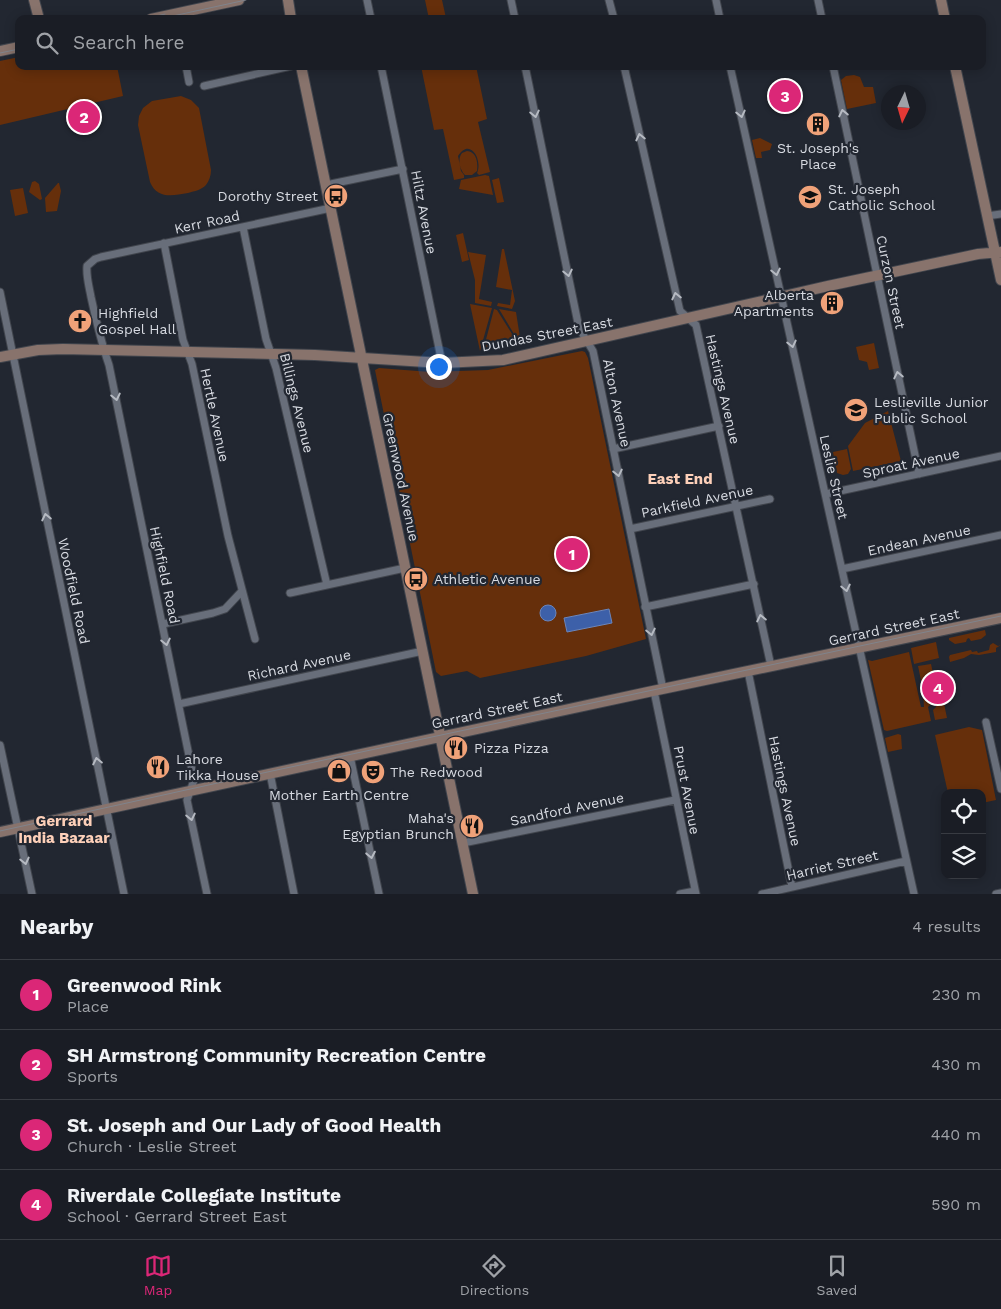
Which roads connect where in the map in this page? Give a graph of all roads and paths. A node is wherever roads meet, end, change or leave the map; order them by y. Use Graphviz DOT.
graph roads {
  1 [pos="34,0"];
  2 [pos="238,0"];
  3 [pos="288,0"];
  4 [pos="368,0"];
  5 [pos="511,0"];
  6 [pos="610,0"];
  7 [pos="716,0"];
  8 [pos="818,0"];
  9 [pos="941,0"];
  10 [pos="37,15"];
  11 [pos="180,15"];
  12 [pos="290,15"];
  13 [pos="370,15"];
  14 [pos="514,15"];
  15 [pos="613,15"];
  16 [pos="719,15"];
  17 [pos="821,15"];
  18 [pos="944,15"];
  19 [pos="15,48"];
  20 [pos="0,51"];
  21 [pos="187,70"];
  22 [pos="274,70"];
  23 [pos="302,70"];
  24 [pos="382,70"];
  25 [pos="526,70"];
  26 [pos="625,70"];
  27 [pos="731,70"];
  28 [pos="833,70"];
  29 [pos="956,70"];
  30 [pos="189,82"];
  31 [pos="204,86"];
  32 [pos="403,169"];
  33 [pos="326,185"];
  34 [pos="331,208"];
  35 [pos="1001,214"];
  36 [pos="987,216"];
  37 [pos="243,227"];
  38 [pos="164,244"];
  39 [pos="998,252"];
  40 [pos="90,262"];
  41 [pos="876,276"];
  42 [pos="1001,280"];
  43 [pos="0,292"];
  44 [pos="781,297"];
  45 [pos="688,318"];
  46 [pos="586,341"];
  47 [pos="104,350"];
  48 [pos="187,352"];
  49 [pos="272,354"];
  50 [pos="13,355"];
  51 [pos="0,357"];
  52 [pos="362,358"];
  53 [pos="442,363"];
  54 [pos="719,426"];
  55 [pos="613,449"];
  56 [pos="1001,456"];
  57 [pos="919,474"];
  58 [pos="826,494"];
  59 [pos="770,499"];
  60 [pos="736,506"];
  61 [pos="630,529"];
  62 [pos="1001,535"];
  63 [pos="405,568"];
  64 [pos="842,569"];
  65 [pos="754,584"];
  66 [pos="327,585"];
  67 [pos="242,591"];
  68 [pos="290,594"];
  69 [pos="645,607"];
  70 [pos="1001,618"];
  71 [pos="163,624"];
  72 [pos="254,639"];
  73 [pos="859,648"];
  74 [pos="423,651"];
  75 [pos="771,666"];
  76 [pos="748,671"];
  77 [pos="658,690"];
  78 [pos="179,704"];
  79 [pos="986,722"];
  80 [pos="440,737"];
  81 [pos="0,745"];
  82 [pos="350,756"];
  83 [pos="270,773"];
  84 [pos="1001,789"];
  85 [pos="192,790"];
  86 [pos="675,800"];
  87 [pos="106,809"];
  88 [pos="17,829"];
  89 [pos="0,832"];
  90 [pos="463,843"];
  91 [pos="906,861"];
  92 [pos="792,887"];
  93 [pos="695,892"];
  94 [pos="1001,893"];
  95 [pos="32,894"];
  96 [pos="124,894"];
  97 [pos="207,894"];
  98 [pos="294,894"];
  99 [pos="379,894"];
  100 [pos="474,894"];
  101 [pos="680,894"];
  102 [pos="762,894"];
  103 [pos="914,894"];
  104 [pos="996,894"];
  1 -- 10 [label="street"];
  2 -- 11 [label="street"];
  3 -- 12 [label="street"];
  4 -- 13 [label="street"];
  5 -- 14 [label="street"];
  6 -- 15 [label="street"];
  7 -- 16 [label="street"];
  8 -- 17 [label="street"];
  9 -- 18 [label="street"];
  19 -- 20 [label="street"];
  21 -- 30 [label="street"];
  22 -- 31 [label="street"];
  23 -- 33 [label="street, Greenwood Avenue"];
  24 -- 32 [label="street, Hiltz Avenue"];
  25 -- 46 [label="street, Alton Avenue, one-way"];
  45 -- 26 [label="street, Hastings Avenue, one-way"];
  27 -- 44 [label="street, Leslie Street, one-way"];
  41 -- 28 [label="street, Curzon Street, one-way"];
  29 -- 36 [label="street"];
  32 -- 33 [label="street"];
  32 -- 53 [label="street, Hiltz Avenue"];
  33 -- 34 [label="street, Greenwood Avenue"];
  34 -- 37 [label="street, Kerr Road"];
  34 -- 52 [label="street, Greenwood Avenue"];
  35 -- 36 [label="street"];
  36 -- 39 [label="street"];
  37 -- 38 [label="street, Kerr Road"];
  37 -- 49 [label="street, Billings Avenue"];
  38 -- 40 [label="street, Kerr Road"];
  38 -- 48 [label="street, Hertle Avenue"];
  39 -- 41 [label="street, Dundas Street East"];
  39 -- 42 [label="street"];
  40 -- 47 [label="street, Highfield Road"];
  41 -- 44 [label="street, Dundas Street East"];
  57 -- 41 [label="street, Curzon Street, one-way"];
  43 -- 50 [label="street, Woodfield Road"];
  44 -- 45 [label="street, Dundas Street East"];
  44 -- 58 [label="street, Leslie Street, one-way"];
  45 -- 46 [label="street, Dundas Street East"];
  45 -- 54 [label="street, Hastings Avenue"];
  46 -- 53 [label="street, Dundas Street East"];
  46 -- 55 [label="street, Alton Avenue"];
  47 -- 48 [label="street, Dundas Street East"];
  47 -- 50 [label="street, Dundas Street East"];
  47 -- 71 [label="street, Highfield Road, one-way"];
  48 -- 49 [label="street, Dundas Street East"];
  48 -- 67 [label="street, Hertle Avenue"];
  49 -- 52 [label="street, Dundas Street East"];
  49 -- 66 [label="street, Billings Avenue"];
  50 -- 51 [label="street, Dundas Street East"];
  87 -- 50 [label="street, Woodfield Road, one-way"];
  52 -- 53 [label="street, Dundas Street East"];
  52 -- 63 [label="street, Greenwood Avenue"];
  54 -- 55 [label="street"];
  54 -- 60 [label="street, Hastings Avenue"];
  55 -- 61 [label="street, Alton Avenue, one-way"];
  56 -- 57 [label="street, Sproat Avenue"];
  57 -- 58 [label="street, Sproat Avenue"];
  58 -- 64 [label="street, Leslie Street"];
  59 -- 60 [label="street, Parkfield Avenue"];
  60 -- 61 [label="street, Parkfield Avenue"];
  60 -- 65 [label="street, Hastings Avenue"];
  61 -- 69 [label="street, Alton Avenue"];
  62 -- 64 [label="street, Endean Avenue"];
  63 -- 66 [label="street"];
  63 -- 74 [label="street, Greenwood Avenue"];
  64 -- 73 [label="street, Leslie Street, one-way"];
  65 -- 69 [label="street"];
  75 -- 65 [label="street, Hastings Avenue, one-way"];
  66 -- 68 [label="street"];
  67 -- 71 [label="street"];
  67 -- 72 [label="street, Hertle Avenue"];
  69 -- 77 [label="street, Alton Avenue, one-way"];
  70 -- 73 [label="street, Gerrard Street East"];
  71 -- 78 [label="street, Highfield Road, one-way"];
  73 -- 75 [label="street, Gerrard Street East"];
  73 -- 91 [label="street, Leslie Street"];
  74 -- 78 [label="street, Richard Avenue"];
  74 -- 80 [label="street, Greenwood Avenue"];
  75 -- 76 [label="street, Gerrard Street East"];
  76 -- 77 [label="street, Gerrard Street East"];
  76 -- 92 [label="street, Hastings Avenue"];
  77 -- 80 [label="street, Gerrard Street East"];
  77 -- 86 [label="street, Prust Avenue"];
  78 -- 85 [label="street, Highfield Road"];
  79 -- 84 [label="street"];
  80 -- 82 [label="street, Gerrard Street East"];
  80 -- 90 [label="street, Greenwood Avenue"];
  81 -- 88 [label="street"];
  82 -- 83 [label="street, Gerrard Street East"];
  82 -- 99 [label="street, one-way"];
  83 -- 85 [label="street, Gerrard Street East"];
  83 -- 98 [label="street"];
  85 -- 87 [label="street, Gerrard Street East"];
  85 -- 97 [label="street, Highfield Road, one-way"];
  86 -- 90 [label="street, Sandford Avenue"];
  86 -- 93 [label="street, Prust Avenue"];
  87 -- 88 [label="street, Gerrard Street East"];
  87 -- 96 [label="street, Woodfield Road"];
  88 -- 89 [label="street, Gerrard Street East"];
  88 -- 95 [label="street, one-way"];
  90 -- 100 [label="street, Greenwood Avenue"];
  91 -- 92 [label="street, Harriet Street"];
  91 -- 103 [label="street, Leslie Street"];
  92 -- 102 [label="street, Harriet Street"];
  93 -- 101 [label="street"];
  94 -- 104 [label="street"];
}
